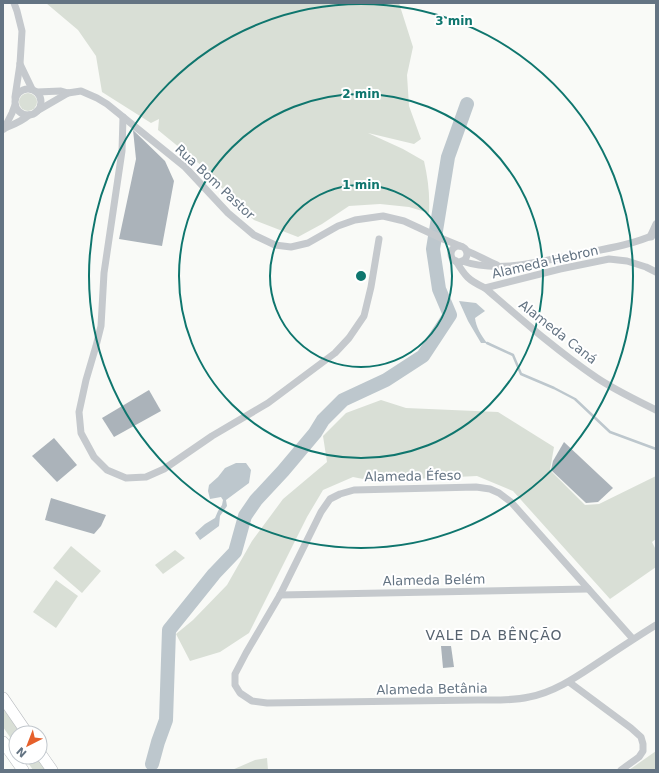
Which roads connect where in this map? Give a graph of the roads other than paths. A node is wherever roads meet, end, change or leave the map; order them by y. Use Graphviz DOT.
graph roads {
  1 [pos="14,3"];
  2 [pos="20,64"];
  3 [pos="34,90"];
  4 [pos="68,93"];
  5 [pos="15,97"];
  6 [pos="15,105"];
  7 [pos="37,111"];
  8 [pos="29,115"];
  9 [pos="123,117"];
  10 [pos="4,129"];
  11 [pos="656,224"];
  12 [pos="654,237"];
  13 [pos="440,238"];
  14 [pos="379,239"];
  15 [pos="460,246"];
  16 [pos="467,251"];
  17 [pos="456,259"];
  18 [pos="501,266"];
  19 [pos="656,272"];
  20 [pos="485,288"];
  21 [pos="656,410"];
  22 [pos="588,589"];
  23 [pos="280,595"];
  24 [pos="656,625"];
  25 [pos="633,639"];
  26 [pos="235,674"];
  27 [pos="569,682"];
  28 [pos="3,698"];
  29 [pos="22,725"];
  30 [pos="3,742"];
  31 [pos="23,770"];
  32 [pos="621,770"];
  1 -- 2 [label="street"];
  2 -- 3 [label="street"];
  2 -- 5 [label="street"];
  3 -- 4 [label="street, Rua Bom Pastor"];
  3 -- 5 [label="street"];
  3 -- 7 [label="street"];
  4 -- 7 [label="street"];
  4 -- 9 [label="street, Rua Bom Pastor"];
  5 -- 6 [label="street"];
  6 -- 8 [label="street"];
  6 -- 10 [label="street"];
  7 -- 8 [label="street"];
  8 -- 10 [label="street"];
  9 -- 13 [label="street, Rua Bom Pastor"];
  9 -- 14 [label="street"];
  11 -- 12 [label="street"];
  12 -- 18 [label="street"];
  13 -- 15 [label="street"];
  13 -- 17 [label="street"];
  15 -- 16 [label="street"];
  15 -- 17 [label="street"];
  16 -- 17 [label="street"];
  16 -- 18 [label="street"];
  17 -- 18 [label="street"];
  17 -- 20 [label="street, Alameda Caná"];
  19 -- 20 [label="street, Alameda Hebron"];
  20 -- 21 [label="street, Alameda Caná"];
  22 -- 23 [label="street, Alameda Belém"];
  22 -- 23 [label="street, Alameda Éfeso"];
  22 -- 25 [label="street, Alameda Éfeso"];
  23 -- 26 [label="street, Alameda Éfeso"];
  24 -- 25 [label="street, Alameda Betânia"];
  25 -- 27 [label="street, Alameda Betânia"];
  26 -- 27 [label="street, Alameda Betânia"];
  27 -- 32 [label="street"];
  28 -- 29 [label="highway"];
  30 -- 31 [label="highway"];
}
